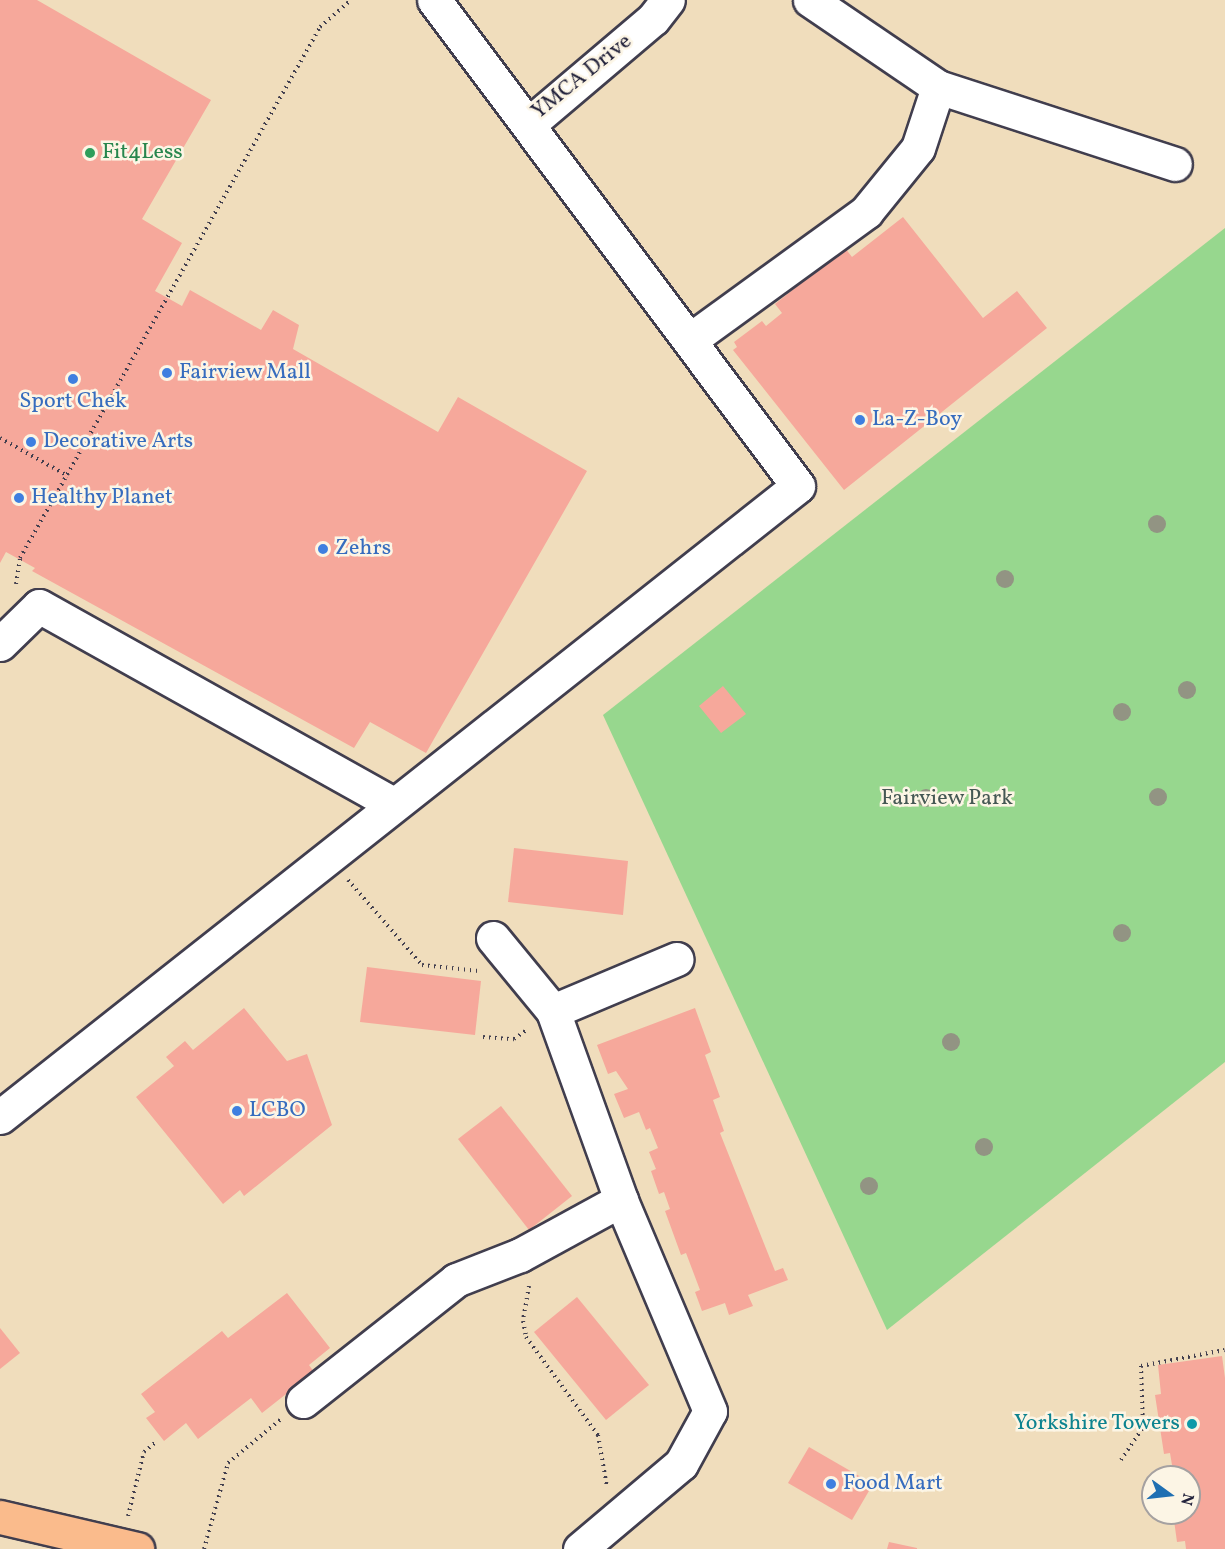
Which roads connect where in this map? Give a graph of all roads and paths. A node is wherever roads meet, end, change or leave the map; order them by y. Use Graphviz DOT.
graph roads {
  1 [pos="351,0"];
  2 [pos="434,0"];
  3 [pos="668,0"];
  4 [pos="810,0"];
  5 [pos="938,87"];
  6 [pos="529,124"];
  7 [pos="1175,165"];
  8 [pos="690,340"];
  9 [pos="0,438"];
  10 [pos="68,476"];
  11 [pos="4,638"];
  12 [pos="393,804"];
  13 [pos="327,856"];
  14 [pos="494,939"];
  15 [pos="677,959"];
  16 [pos="525,976"];
  17 [pos="553,1011"];
  18 [pos="483,1037"];
  19 [pos="0,1117"];
  20 [pos="621,1200"];
  21 [pos="534,1248"];
  22 [pos="1224,1350"];
  23 [pos="303,1401"];
  24 [pos="158,1441"];
  25 [pos="1121,1460"];
  26 [pos="0,1517"];
  27 [pos="611,1523"];
  28 [pos="129,1547"];
  29 [pos="204,1549"];
  30 [pos="580,1549"];
  1 -- 10 [label="path"];
  2 -- 6 [label="street, YMCA Drive"];
  3 -- 6 [label="street, YMCA Drive"];
  4 -- 5 [label="street"];
  5 -- 7 [label="street"];
  5 -- 8 [label="street"];
  6 -- 8 [label="street"];
  8 -- 12 [label="street"];
  9 -- 10 [label="path"];
  10 -- 11 [label="path"];
  11 -- 12 [label="street"];
  12 -- 13 [label="street"];
  13 -- 16 [label="path"];
  13 -- 19 [label="street"];
  14 -- 16 [label="street"];
  15 -- 17 [label="street"];
  16 -- 17 [label="street"];
  17 -- 18 [label="path"];
  17 -- 20 [label="street"];
  20 -- 21 [label="street"];
  20 -- 27 [label="street"];
  21 -- 23 [label="street"];
  21 -- 27 [label="path"];
  22 -- 25 [label="path"];
  23 -- 29 [label="path"];
  24 -- 28 [label="path"];
  26 -- 28 [label="main road"];
  27 -- 30 [label="street"];
}
